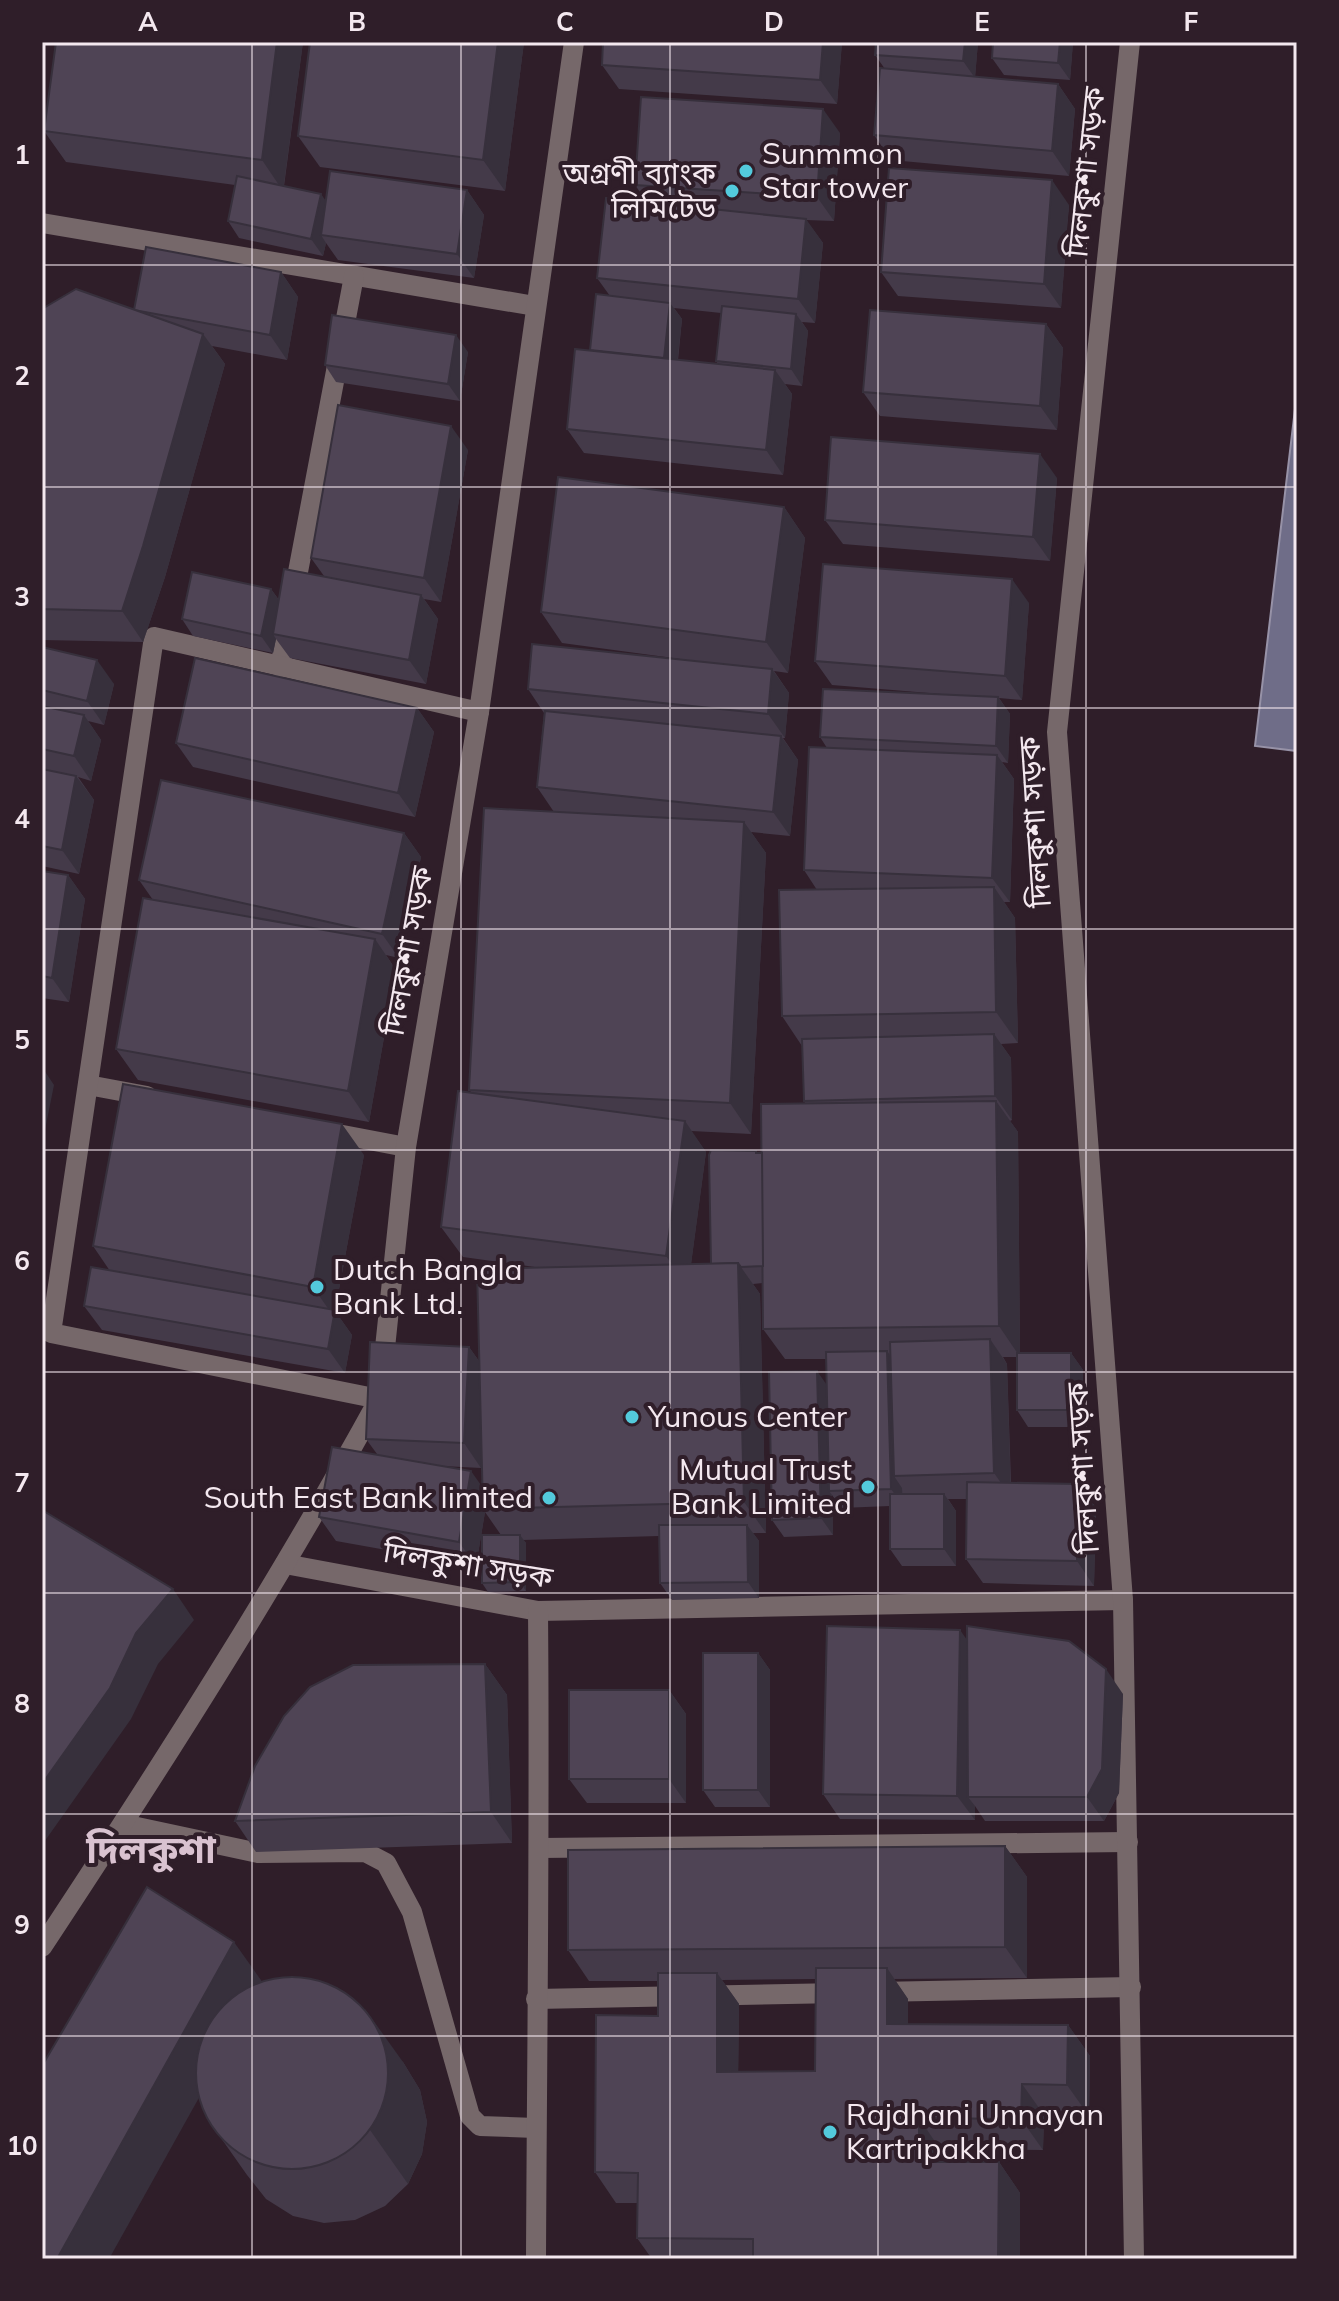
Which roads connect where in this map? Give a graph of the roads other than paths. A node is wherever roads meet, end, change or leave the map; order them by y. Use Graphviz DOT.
graph roads {
  1 [pos="574,42"];
  2 [pos="1130,42"];
  3 [pos="42,223"];
  4 [pos="354,276"];
  5 [pos="535,306"];
  6 [pos="280,667"];
  7 [pos="479,712"];
  8 [pos="88,1085"];
  9 [pos="163,1100"];
  10 [pos="315,1129"];
  11 [pos="406,1147"];
  12 [pos="379,1399"];
  13 [pos="285,1564"];
  14 [pos="1123,1600"];
  15 [pos="538,1611"];
  16 [pos="123,1824"];
  17 [pos="1128,1842"];
  18 [pos="540,1848"];
  19 [pos="42,1947"];
  20 [pos="1131,1987"];
  21 [pos="536,1999"];
  22 [pos="536,2128"];
  23 [pos="536,2259"];
  24 [pos="1134,2259"];
  1 -- 5 [label="street, দিলকুশা সড়ক"];
  2 -- 14 [label="street, দিলকুশা সড়ক"];
  3 -- 4 [label="street"];
  4 -- 5 [label="street"];
  4 -- 6 [label="street"];
  5 -- 7 [label="street, দিলকুশা সড়ক"];
  6 -- 7 [label="street"];
  6 -- 8 [label="street"];
  7 -- 11 [label="street, দিলকুশা সড়ক"];
  8 -- 9 [label="street"];
  8 -- 12 [label="street"];
  10 -- 11 [label="street"];
  11 -- 12 [label="street, দিলকুশা সড়ক"];
  12 -- 13 [label="street, দিলকুশা সড়ক"];
  13 -- 15 [label="street, দিলকুশা সড়ক"];
  13 -- 16 [label="street, দিলকুশা সড়ক"];
  14 -- 15 [label="street, দিলকুশা সড়ক"];
  14 -- 17 [label="street, দিলকুশা সড়ক"];
  15 -- 18 [label="street"];
  16 -- 19 [label="street, দিলকুশা সড়ক"];
  16 -- 22 [label="street"];
  17 -- 18 [label="street"];
  17 -- 20 [label="street, দিলকুশা সড়ক"];
  18 -- 21 [label="street"];
  20 -- 21 [label="street"];
  20 -- 24 [label="street, দিলকুশা সড়ক"];
  21 -- 22 [label="street"];
  22 -- 23 [label="street"];
}
